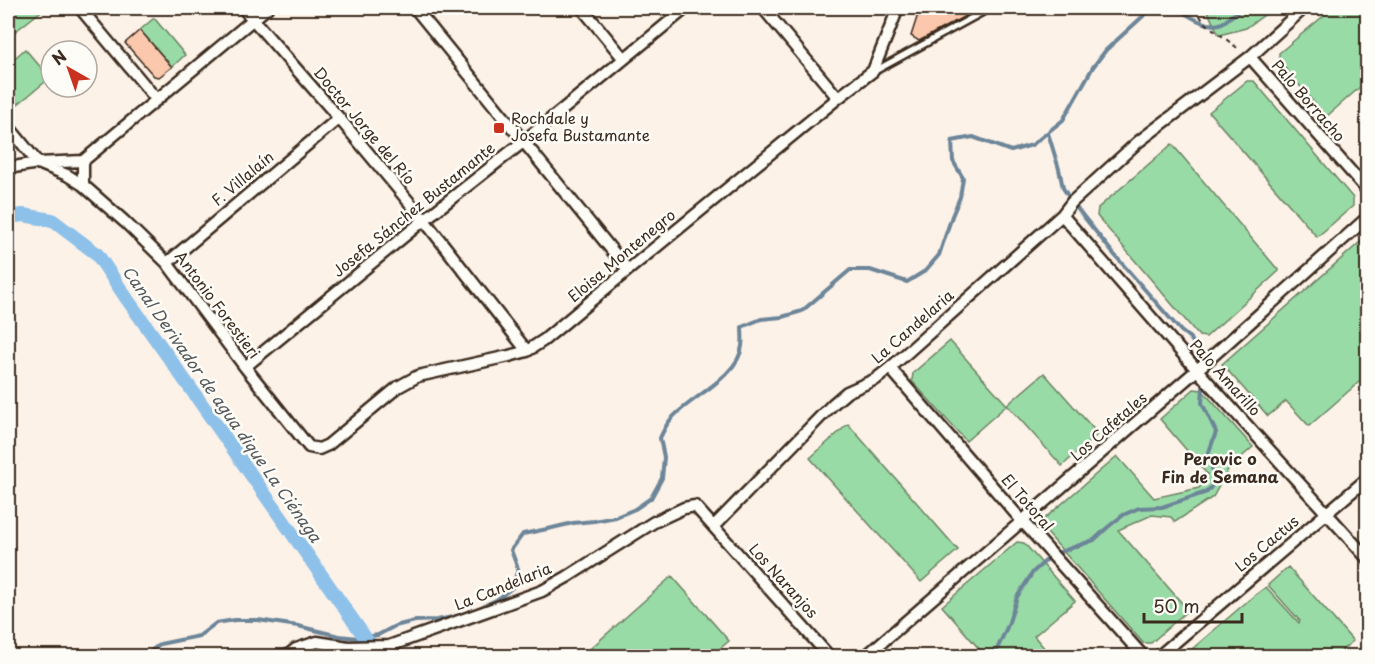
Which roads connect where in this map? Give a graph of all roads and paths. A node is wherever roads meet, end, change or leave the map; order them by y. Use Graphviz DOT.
graph roads {
  1 [pos="80,8"];
  2 [pos="243,8"];
  3 [pos="267,8"];
  4 [pos="415,8"];
  5 [pos="582,8"];
  6 [pos="686,8"];
  7 [pos="763,8"];
  8 [pos="898,8"];
  9 [pos="990,8"];
  10 [pos="1196,8"];
  11 [pos="1304,8"];
  12 [pos="253,19"];
  13 [pos="1250,57"];
  14 [pos="624,59"];
  15 [pos="873,71"];
  16 [pos="838,98"];
  17 [pos="157,100"];
  18 [pos="339,118"];
  19 [pos="8,126"];
  20 [pos="523,142"];
  21 [pos="83,161"];
  22 [pos="38,163"];
  23 [pos="8,168"];
  24 [pos="83,186"];
  25 [pos="1368,191"];
  26 [pos="1062,215"];
  27 [pos="1368,217"];
  28 [pos="424,220"];
  29 [pos="167,263"];
  30 [pos="628,270"];
  31 [pos="527,351"];
  32 [pos="245,367"];
  33 [pos="890,368"];
  34 [pos="1197,370"];
  35 [pos="309,447"];
  36 [pos="1368,478"];
  37 [pos="1326,514"];
  38 [pos="1023,522"];
  39 [pos="714,526"];
  40 [pos="1368,559"];
  41 [pos="304,645"];
  42 [pos="389,646"];
  43 [pos="287,657"];
  44 [pos="312,657"];
  45 [pos="396,657"];
  46 [pos="829,657"];
  47 [pos="866,657"];
  48 [pos="1143,657"];
  49 [pos="1159,657"];
  1 -- 17 [label="street"];
  2 -- 12 [label="street, Doctor Jorge del Río"];
  3 -- 12 [label="street"];
  4 -- 20 [label="street"];
  5 -- 14 [label="street"];
  6 -- 14 [label="street, Josefa Sánchez Bustamante"];
  7 -- 16 [label="street"];
  8 -- 15 [label="street"];
  9 -- 15 [label="lane"];
  10 -- 13 [label="path"];
  11 -- 13 [label="street, La Candelaria"];
  12 -- 17 [label="street"];
  12 -- 18 [label="street, Doctor Jorge del Río"];
  13 -- 25 [label="street, Palo Borracho"];
  13 -- 26 [label="street, La Candelaria"];
  14 -- 20 [label="street, Josefa Sánchez Bustamante"];
  15 -- 16 [label="street, Eloisa Montenegro"];
  16 -- 30 [label="street, Eloisa Montenegro"];
  17 -- 21 [label="street"];
  18 -- 28 [label="street, Doctor Jorge del Río"];
  18 -- 29 [label="street, F. Villalaín"];
  19 -- 22 [label="street, Antonio Forestieri"];
  20 -- 28 [label="street, Josefa Sánchez Bustamante"];
  20 -- 30 [label="street"];
  21 -- 22 [label="street"];
  21 -- 24 [label="street"];
  22 -- 23 [label="street"];
  22 -- 24 [label="street, Antonio Forestieri"];
  24 -- 29 [label="street, Antonio Forestieri"];
  26 -- 33 [label="street, La Candelaria"];
  26 -- 34 [label="street, Palo Amarillo"];
  27 -- 34 [label="street, Los Cafetales"];
  28 -- 31 [label="street, Doctor Jorge del Río"];
  28 -- 32 [label="street, Josefa Sánchez Bustamante"];
  29 -- 32 [label="street, Antonio Forestieri"];
  30 -- 31 [label="street, Eloisa Montenegro"];
  31 -- 35 [label="street, Eloisa Montenegro"];
  32 -- 35 [label="street, Antonio Forestieri"];
  33 -- 38 [label="street, El Totoral"];
  33 -- 39 [label="street, La Candelaria"];
  34 -- 37 [label="street, Palo Amarillo"];
  34 -- 38 [label="street, Los Cafetales"];
  36 -- 37 [label="street, Los Cactus"];
  37 -- 40 [label="street, Palo Amarillo"];
  37 -- 49 [label="street, Los Cactus"];
  38 -- 47 [label="street, Los Cafetales"];
  38 -- 48 [label="street, El Totoral"];
  39 -- 42 [label="street, La Candelaria"];
  39 -- 46 [label="street, Los Naranjos"];
  41 -- 42 [label="street"];
  41 -- 43 [label="street"];
  41 -- 44 [label="street"];
  42 -- 45 [label="street"];
}
